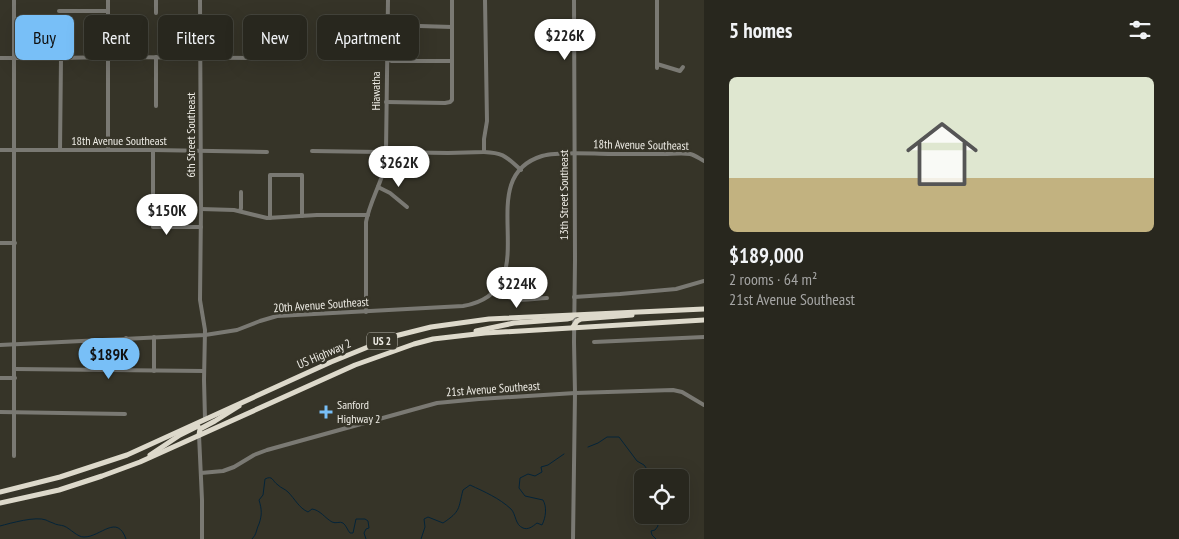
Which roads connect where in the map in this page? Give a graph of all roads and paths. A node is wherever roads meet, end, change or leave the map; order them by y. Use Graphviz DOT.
graph roads {
  1 [pos="14,0"];
  2 [pos="108,0"];
  3 [pos="156,0"];
  4 [pos="200,0"];
  5 [pos="388,0"];
  6 [pos="452,0"];
  7 [pos="485,0"];
  8 [pos="574,0"];
  9 [pos="656,0"];
  10 [pos="108,11"];
  11 [pos="59,12"];
  12 [pos="156,13"];
  13 [pos="108,15"];
  14 [pos="200,15"];
  15 [pos="387,15"];
  16 [pos="419,26"];
  17 [pos="452,27"];
  18 [pos="148,57"];
  19 [pos="156,57"];
  20 [pos="0,58"];
  21 [pos="14,58"];
  22 [pos="61,60"];
  23 [pos="108,60"];
  24 [pos="201,60"];
  25 [pos="386,60"];
  26 [pos="389,60"];
  27 [pos="452,61"];
  28 [pos="683,66"];
  29 [pos="386,102"];
  30 [pos="156,106"];
  31 [pos="0,150"];
  32 [pos="14,150"];
  33 [pos="60,150"];
  34 [pos="108,150"];
  35 [pos="153,150"];
  36 [pos="312,151"];
  37 [pos="386,151"];
  38 [pos="200,152"];
  39 [pos="267,152"];
  40 [pos="484,152"];
  41 [pos="574,154"];
  42 [pos="704,160"];
  43 [pos="520,170"];
  44 [pos="378,187"];
  45 [pos="241,192"];
  46 [pos="407,207"];
  47 [pos="201,209"];
  48 [pos="240,211"];
  49 [pos="368,215"];
  50 [pos="302,216"];
  51 [pos="270,218"];
  52 [pos="201,227"];
  53 [pos="0,243"];
  54 [pos="15,243"];
  55 [pos="704,281"];
  56 [pos="496,290"];
  57 [pos="574,297"];
  58 [pos="547,298"];
  59 [pos="704,309"];
  60 [pos="665,310"];
  61 [pos="366,312"];
  62 [pos="574,315"];
  63 [pos="704,320"];
  64 [pos="574,327"];
  65 [pos="205,335"];
  66 [pos="461,335"];
  67 [pos="154,337"];
  68 [pos="704,337"];
  69 [pos="126,338"];
  70 [pos="594,342"];
  71 [pos="15,344"];
  72 [pos="0,345"];
  73 [pos="14,369"];
  74 [pos="125,370"];
  75 [pos="154,371"];
  76 [pos="204,371"];
  77 [pos="0,378"];
  78 [pos="14,378"];
  79 [pos="261,393"];
  80 [pos="575,393"];
  81 [pos="704,405"];
  82 [pos="0,412"];
  83 [pos="15,412"];
  84 [pos="125,414"];
  85 [pos="205,419"];
  86 [pos="200,435"];
  87 [pos="14,456"];
  88 [pos="140,462"];
  89 [pos="201,473"];
  90 [pos="0,490"];
  91 [pos="1,504"];
  92 [pos="202,539"];
  93 [pos="573,539"];
  1 -- 21 [label="street"];
  2 -- 10 [label="street"];
  3 -- 12 [label="street"];
  4 -- 14 [label="street, 6th Street Southeast"];
  5 -- 15 [label="street, Hiawatha"];
  6 -- 17 [label="street"];
  7 -- 40 [label="street"];
  8 -- 41 [label="street, 13th Street Southeast"];
  9 -- 28 [label="street"];
  10 -- 11 [label="street"];
  10 -- 13 [label="street"];
  16 -- 17 [label="street"];
  17 -- 27 [label="street"];
  18 -- 19 [label="street"];
  19 -- 30 [label="street"];
  20 -- 21 [label="street"];
  21 -- 32 [label="street"];
  22 -- 33 [label="street"];
  23 -- 34 [label="street"];
  24 -- 38 [label="street, 6th Street Southeast"];
  25 -- 29 [label="street, Hiawatha"];
  26 -- 27 [label="street"];
  27 -- 29 [label="street"];
  29 -- 37 [label="street, Hiawatha"];
  31 -- 32 [label="street, 18th Avenue Southeast"];
  32 -- 33 [label="street, 18th Avenue Southeast"];
  32 -- 54 [label="street"];
  33 -- 34 [label="street, 18th Avenue Southeast"];
  34 -- 35 [label="street, 18th Avenue Southeast"];
  35 -- 38 [label="street, 18th Avenue Southeast"];
  35 -- 52 [label="street"];
  36 -- 37 [label="street"];
  37 -- 40 [label="street"];
  37 -- 44 [label="street, Hiawatha"];
  38 -- 39 [label="street, 18th Avenue Southeast"];
  38 -- 47 [label="street, 6th Street Southeast"];
  40 -- 43 [label="street"];
  41 -- 42 [label="street, 18th Avenue Southeast"];
  41 -- 43 [label="street, 18th Avenue Southeast"];
  41 -- 57 [label="street, 13th Street Southeast"];
  43 -- 56 [label="street"];
  44 -- 46 [label="street"];
  44 -- 49 [label="street, Hiawatha"];
  45 -- 48 [label="street"];
  47 -- 48 [label="street"];
  47 -- 52 [label="street, 6th Street Southeast"];
  48 -- 51 [label="street"];
  49 -- 50 [label="street"];
  49 -- 61 [label="street, Hiawatha"];
  50 -- 51 [label="street"];
  50 -- 51 [label="street"];
  52 -- 65 [label="street, 6th Street Southeast"];
  53 -- 54 [label="street"];
  54 -- 71 [label="street"];
  55 -- 57 [label="street"];
  56 -- 58 [label="street"];
  56 -- 61 [label="street, 20th Avenue Southeast"];
  57 -- 62 [label="street, 13th Street Southeast"];
  59 -- 60 [label="highway, US Highway 2 / US 2"];
  60 -- 62 [label="highway, US Highway 2 / US 2"];
  60 -- 64 [label="highway"];
  61 -- 65 [label="street, 20th Avenue Southeast"];
  62 -- 64 [label="street, 13th Street Southeast"];
  62 -- 66 [label="highway"];
  62 -- 79 [label="highway, US Highway 2 / US 2"];
  63 -- 64 [label="highway, US Highway 2 / US 2"];
  64 -- 66 [label="highway, US Highway 2 / US 2"];
  64 -- 80 [label="street, 13th Street Southeast"];
  65 -- 67 [label="street, 20th Avenue Southeast"];
  65 -- 76 [label="street, 6th Street Southeast"];
  66 -- 86 [label="highway, US Highway 2 / US 2"];
  67 -- 69 [label="street, 20th Avenue Southeast"];
  67 -- 75 [label="street"];
  68 -- 70 [label="street"];
  69 -- 71 [label="street, 20th Avenue Southeast"];
  69 -- 74 [label="street"];
  71 -- 72 [label="street, 20th Avenue Southeast"];
  71 -- 73 [label="street"];
  73 -- 74 [label="street"];
  73 -- 78 [label="street"];
  74 -- 75 [label="street"];
  75 -- 76 [label="street"];
  76 -- 85 [label="street, 6th Street Southeast"];
  77 -- 78 [label="street"];
  78 -- 83 [label="street"];
  79 -- 85 [label="highway, US Highway 2 / US 2"];
  79 -- 86 [label="highway"];
  80 -- 81 [label="street, 21st Avenue Southeast"];
  80 -- 89 [label="street, 21st Avenue Southeast"];
  80 -- 93 [label="street, 13th Street Southeast"];
  82 -- 83 [label="street"];
  83 -- 84 [label="street"];
  83 -- 87 [label="street"];
  85 -- 88 [label="highway"];
  85 -- 90 [label="highway, US Highway 2 / US 2"];
  86 -- 88 [label="highway, US Highway 2 / US 2"];
  86 -- 89 [label="street"];
  88 -- 91 [label="highway, US Highway 2 / US 2"];
  89 -- 92 [label="street"];
}
